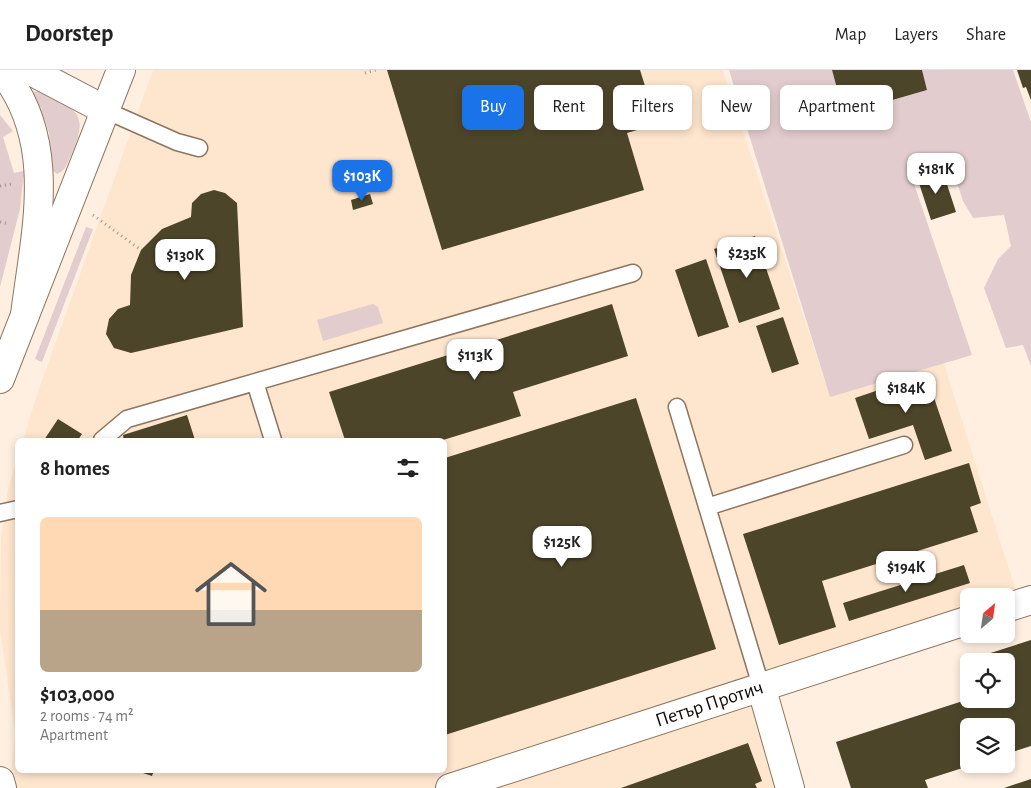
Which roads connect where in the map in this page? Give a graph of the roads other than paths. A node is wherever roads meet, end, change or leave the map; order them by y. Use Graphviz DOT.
graph roads {
  1 [pos="1,70"];
  2 [pos="29,70"];
  3 [pos="121,70"];
  4 [pos="107,111"];
  5 [pos="199,148"];
  6 [pos="633,273"];
  7 [pos="25,315"];
  8 [pos="1,376"];
  9 [pos="255,382"];
  10 [pos="677,407"];
  11 [pos="104,438"];
  12 [pos="272,438"];
  13 [pos="904,445"];
  14 [pos="707,508"];
  15 [pos="15,510"];
  16 [pos="0,513"];
  17 [pos="1031,600"];
  18 [pos="1015,605"];
  19 [pos="960,623"];
  20 [pos="761,686"];
  21 [pos="0,781"];
  22 [pos="2,788"];
  23 [pos="450,788"];
  24 [pos="790,788"];
  1 -- 7 [label="main road"];
  2 -- 4 [label="main road"];
  3 -- 4 [label="main road"];
  4 -- 5 [label="lane"];
  4 -- 7 [label="main road"];
  6 -- 9 [label="lane"];
  7 -- 8 [label="main road"];
  9 -- 11 [label="lane"];
  9 -- 12 [label="lane"];
  10 -- 14 [label="lane"];
  13 -- 14 [label="lane"];
  14 -- 20 [label="lane"];
  15 -- 16 [label="lane"];
  17 -- 18 [label="main road"];
  19 -- 20 [label="main road, Петър Протич"];
  20 -- 23 [label="main road, Петър Протич"];
  20 -- 24 [label="main road"];
  21 -- 22 [label="main road"];
}
